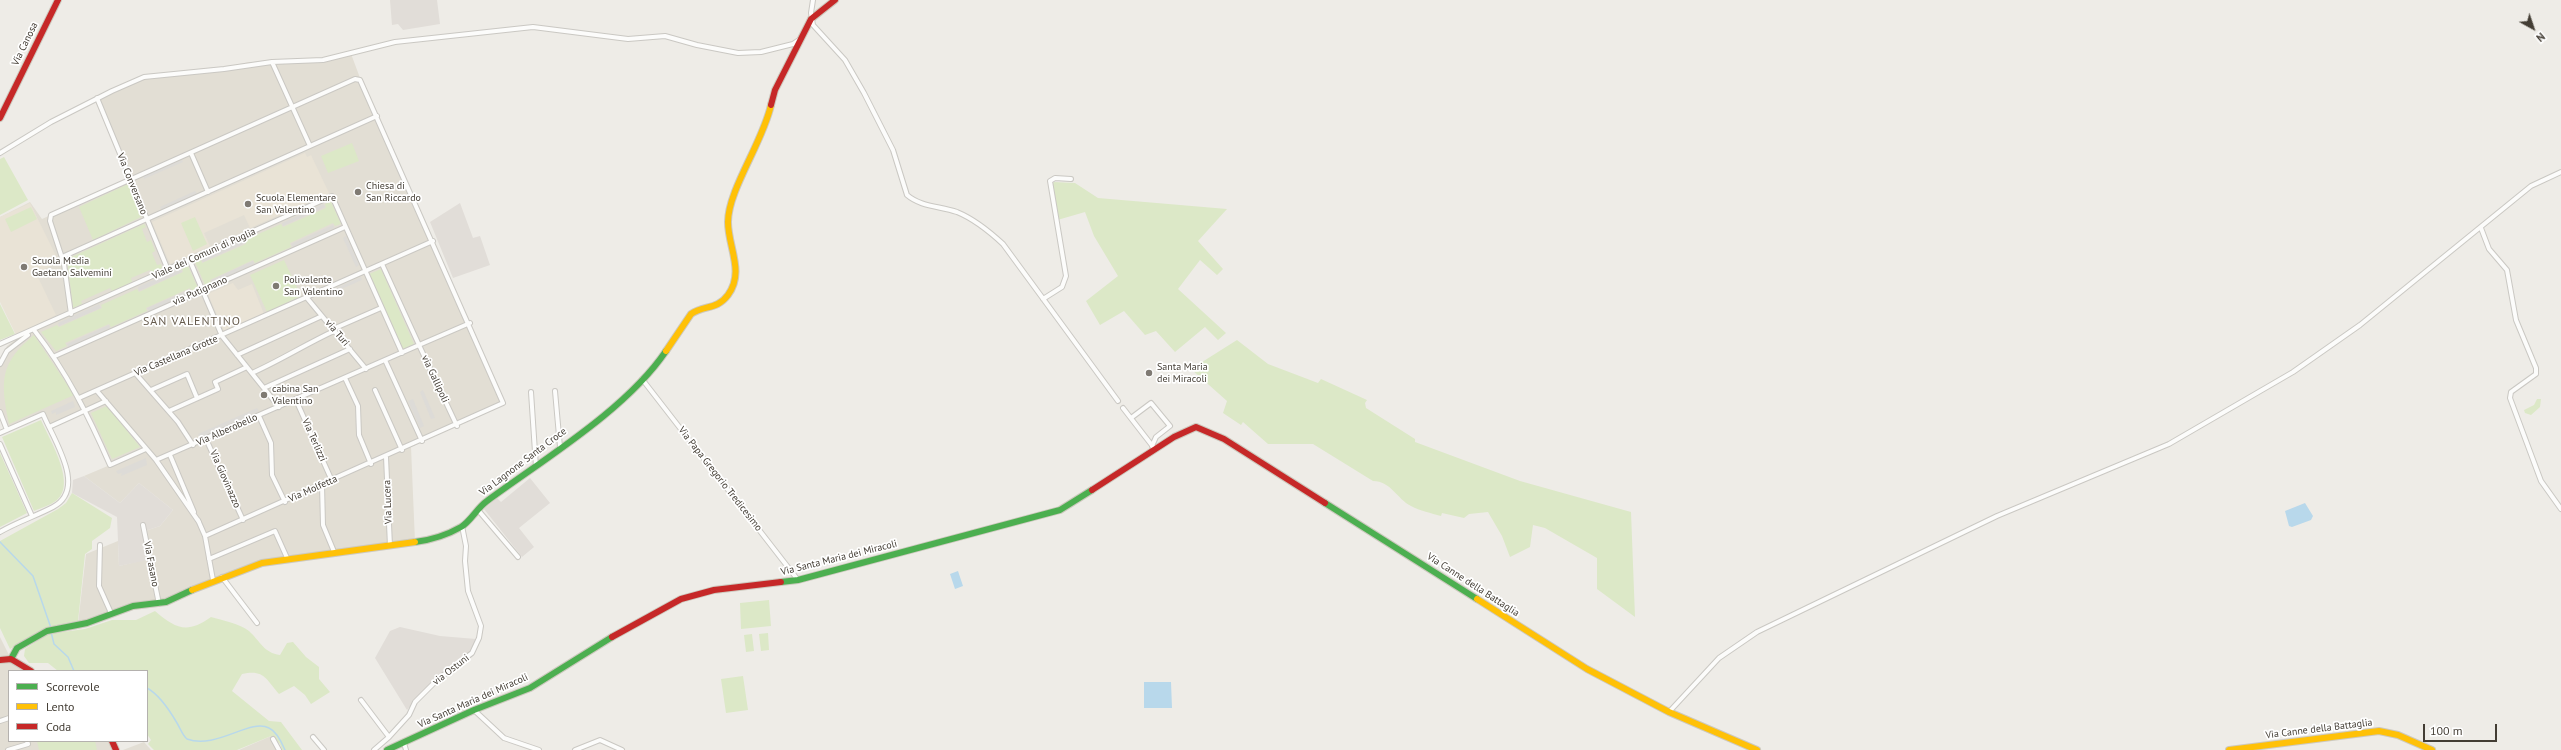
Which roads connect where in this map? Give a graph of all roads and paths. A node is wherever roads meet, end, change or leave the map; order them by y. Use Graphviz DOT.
graph roads {
  1 [pos="58,0"];
  2 [pos="813,0"];
  3 [pos="835,0"];
  4 [pos="811,19"];
  5 [pos="800,40"];
  6 [pos="272,62"];
  7 [pos="97,98"];
  8 [pos="291,108"];
  9 [pos="377,116"];
  10 [pos="0,118"];
  11 [pos="310,146"];
  12 [pos="0,153"];
  13 [pos="191,153"];
  14 [pos="2561,172"];
  15 [pos="130,179"];
  16 [pos="1071,179"];
  17 [pos="208,192"];
  18 [pos="147,220"];
  19 [pos="345,227"];
  20 [pos="2481,228"];
  21 [pos="433,241"];
  22 [pos="62,257"];
  23 [pos="190,261"];
  24 [pos="382,264"];
  25 [pos="168,270"];
  26 [pos="365,272"];
  27 [pos="203,290"];
  28 [pos="307,298"];
  29 [pos="1043,299"];
  30 [pos="381,308"];
  31 [pos="71,314"];
  32 [pos="322,316"];
  33 [pos="470,323"];
  34 [pos="34,330"];
  35 [pos="334,330"];
  36 [pos="222,336"];
  37 [pos="0,344"];
  38 [pos="419,345"];
  39 [pos="350,349"];
  40 [pos="402,353"];
  41 [pos="237,355"];
  42 [pos="54,356"];
  43 [pos="385,360"];
  44 [pos="0,364"];
  45 [pos="247,367"];
  46 [pos="366,369"];
  47 [pos="252,373"];
  48 [pos="136,374"];
  49 [pos="345,378"];
  50 [pos="642,378"];
  51 [pos="264,388"];
  52 [pos="151,390"];
  53 [pos="375,390"];
  54 [pos="97,391"];
  55 [pos="555,391"];
  56 [pos="531,392"];
  57 [pos="80,398"];
  58 [pos="197,398"];
  59 [pos="296,400"];
  60 [pos="106,401"];
  61 [pos="1118,401"];
  62 [pos="279,407"];
  63 [pos="1123,408"];
  64 [pos="86,411"];
  65 [pos="169,411"];
  66 [pos="0,412"];
  67 [pos="259,416"];
  68 [pos="1131,418"];
  69 [pos="457,426"];
  70 [pos="49,427"];
  71 [pos="7,430"];
  72 [pos="1186,430"];
  73 [pos="0,433"];
  74 [pos="206,439"];
  75 [pos="422,441"];
  76 [pos="0,444"];
  77 [pos="193,445"];
  78 [pos="560,447"];
  79 [pos="1154,448"];
  80 [pos="146,449"];
  81 [pos="402,450"];
  82 [pos="170,455"];
  83 [pos="386,457"];
  84 [pos="156,460"];
  85 [pos="371,464"];
  86 [pos="536,467"];
  87 [pos="332,481"];
  88 [pos="322,486"];
  89 [pos="285,502"];
  90 [pos="2561,509"];
  91 [pos="478,510"];
  92 [pos="32,516"];
  93 [pos="243,520"];
  94 [pos="199,522"];
  95 [pos="143,525"];
  96 [pos="462,526"];
  97 [pos="0,532"];
  98 [pos="205,536"];
  99 [pos="100,545"];
  100 [pos="390,546"];
  101 [pos="335,554"];
  102 [pos="518,557"];
  103 [pos="209,559"];
  104 [pos="288,560"];
  105 [pos="222,577"];
  106 [pos="213,580"];
  107 [pos="798,580"];
  108 [pos="158,604"];
  109 [pos="111,613"];
  110 [pos="257,622"];
  111 [pos="11,659"];
  112 [pos="0,660"];
  113 [pos="29,670"];
  114 [pos="361,700"];
  115 [pos="474,710"];
  116 [pos="1669,712"];
  117 [pos="313,737"];
  118 [pos="389,737"];
  119 [pos="273,739"];
  120 [pos="27,742"];
  121 [pos="404,743"];
  122 [pos="8,750"];
  123 [pos="279,750"];
  124 [pos="324,750"];
  125 [pos="374,750"];
  126 [pos="387,750"];
  127 [pos="406,750"];
  128 [pos="539,750"];
  129 [pos="575,750"];
  130 [pos="622,750"];
  131 [pos="1757,750"];
  132 [pos="2229,750"];
  133 [pos="2432,750"];
  1 -- 10 [label="street, Via Canosa"];
  2 -- 4 [label="street"];
  3 -- 4 [label="street"];
  4 -- 5 [label="street, Via Lagnone Santa Croce"];
  4 -- 29 [label="street"];
  5 -- 6 [label="street"];
  5 -- 50 [label="street, Via Lagnone Santa Croce"];
  6 -- 7 [label="street"];
  6 -- 8 [label="street"];
  7 -- 12 [label="street"];
  7 -- 15 [label="street, Via Conversano"];
  8 -- 9 [label="street"];
  8 -- 11 [label="street"];
  8 -- 13 [label="street"];
  9 -- 11 [label="street"];
  9 -- 21 [label="street"];
  11 -- 17 [label="street"];
  13 -- 15 [label="street"];
  13 -- 17 [label="street"];
  14 -- 20 [label="street"];
  15 -- 18 [label="street, Via Conversano"];
  15 -- 22 [label="street"];
  16 -- 29 [label="street"];
  17 -- 18 [label="street"];
  18 -- 22 [label="street"];
  18 -- 25 [label="street, Via Conversano"];
  19 -- 23 [label="street, Viale dei Comuni di Puglia"];
  19 -- 26 [label="street, Viale dei Comuni di Puglia"];
  19 -- 27 [label="street, via Putignano"];
  20 -- 90 [label="street"];
  20 -- 116 [label="street"];
  21 -- 24 [label="street"];
  21 -- 33 [label="street"];
  22 -- 31 [label="street"];
  23 -- 25 [label="street, Viale dei Comuni di Puglia"];
  23 -- 27 [label="street"];
  24 -- 26 [label="street, Via Castellana Grotte"];
  24 -- 38 [label="street"];
  25 -- 31 [label="street, Viale dei Comuni di Puglia"];
  26 -- 28 [label="street, Via Castellana Grotte"];
  26 -- 30 [label="street, Viale dei Comuni di Puglia"];
  27 -- 36 [label="street"];
  27 -- 42 [label="street, via Putignano"];
  28 -- 32 [label="street, via Turi"];
  28 -- 36 [label="street, Via Castellana Grotte"];
  29 -- 61 [label="street"];
  30 -- 35 [label="street"];
  30 -- 40 [label="street, Viale dei Comuni di Puglia"];
  31 -- 34 [label="street, Viale dei Comuni di Puglia"];
  32 -- 35 [label="street, via Turi"];
  32 -- 41 [label="street"];
  33 -- 38 [label="street"];
  33 -- 69 [label="street"];
  34 -- 37 [label="street, Viale dei Comuni di Puglia"];
  34 -- 42 [label="street"];
  34 -- 44 [label="street"];
  35 -- 39 [label="street, via Turi"];
  35 -- 47 [label="street"];
  36 -- 41 [label="street"];
  36 -- 48 [label="street, Via Castellana Grotte"];
  38 -- 40 [label="street, via Gallipoli"];
  38 -- 69 [label="street, via Gallipoli"];
  39 -- 46 [label="street, via Turi"];
  39 -- 51 [label="street"];
  40 -- 43 [label="street, via Gallipoli"];
  41 -- 45 [label="street"];
  42 -- 57 [label="street"];
  43 -- 46 [label="street, Via Alberobello"];
  43 -- 75 [label="street"];
  45 -- 47 [label="street"];
  45 -- 58 [label="street"];
  46 -- 49 [label="street, Via Alberobello"];
  47 -- 51 [label="street"];
  48 -- 52 [label="street"];
  48 -- 54 [label="street, Via Castellana Grotte"];
  49 -- 59 [label="street, Via Alberobello"];
  49 -- 85 [label="street"];
  50 -- 78 [label="street, Via Lagnone Santa Croce"];
  50 -- 107 [label="street, Via Papa Gregorio Tredicesimo"];
  51 -- 62 [label="street"];
  52 -- 58 [label="street"];
  52 -- 65 [label="street"];
  53 -- 81 [label="street"];
  54 -- 57 [label="street, Via Castellana Grotte"];
  54 -- 60 [label="street"];
  55 -- 78 [label="street"];
  56 -- 86 [label="street"];
  57 -- 64 [label="street"];
  58 -- 65 [label="street"];
  59 -- 62 [label="street, Via Alberobello"];
  59 -- 87 [label="street, Via Terlizzi"];
  60 -- 64 [label="street"];
  60 -- 80 [label="street"];
  62 -- 67 [label="street, Via Alberobello"];
  63 -- 68 [label="street"];
  64 -- 70 [label="street"];
  64 -- 80 [label="street"];
  65 -- 77 [label="street"];
  66 -- 71 [label="street"];
  67 -- 74 [label="street, Via Alberobello"];
  67 -- 89 [label="street"];
  68 -- 79 [label="street"];
  68 -- 79 [label="street"];
  69 -- 75 [label="street"];
  70 -- 71 [label="street"];
  70 -- 92 [label="street"];
  71 -- 73 [label="street"];
  72 -- 79 [label="street, Via Santa Maria dei Miracoli"];
  72 -- 116 [label="street, Via Canne della Battaglia"];
  74 -- 77 [label="street, Via Alberobello"];
  74 -- 93 [label="street, Via Giovinazzo"];
  75 -- 81 [label="street, Via Molfetta"];
  76 -- 92 [label="street"];
  77 -- 82 [label="street, Via Alberobello"];
  78 -- 86 [label="street, Via Lagnone Santa Croce"];
  79 -- 107 [label="street, Via Santa Maria dei Miracoli"];
  80 -- 84 [label="street"];
  81 -- 83 [label="street, Via Molfetta"];
  82 -- 84 [label="street, Via Alberobello"];
  82 -- 94 [label="street"];
  83 -- 85 [label="street, Via Molfetta"];
  83 -- 100 [label="street, Via Lucera"];
  84 -- 94 [label="street"];
  85 -- 87 [label="street, Via Molfetta"];
  86 -- 91 [label="street, Via Lagnone Santa Croce"];
  87 -- 88 [label="street, Via Molfetta"];
  88 -- 89 [label="street, Via Molfetta"];
  88 -- 101 [label="street"];
  89 -- 93 [label="street, Via Molfetta"];
  91 -- 96 [label="street, Via Lagnone Santa Croce"];
  91 -- 102 [label="street"];
  92 -- 97 [label="street"];
  93 -- 98 [label="street, Via Molfetta"];
  94 -- 98 [label="street"];
  95 -- 108 [label="street, Via Fasano"];
  96 -- 100 [label="street, Via Lagnone Santa Croce"];
  96 -- 118 [label="street, via Ostuni"];
  98 -- 103 [label="street"];
  99 -- 109 [label="street"];
  100 -- 101 [label="street, Via Lagnone Santa Croce"];
  101 -- 104 [label="street, Via Lagnone Santa Croce"];
  103 -- 104 [label="street"];
  103 -- 106 [label="street"];
  104 -- 105 [label="street, Via Lagnone Santa Croce"];
  105 -- 106 [label="street, Via Lagnone Santa Croce"];
  105 -- 110 [label="street"];
  106 -- 108 [label="street, Via Lagnone Santa Croce"];
  107 -- 115 [label="street, Via Santa Maria dei Miracoli"];
  108 -- 109 [label="street, Via Lagnone Santa Croce"];
  109 -- 111 [label="street, Via Lagnone Santa Croce"];
  111 -- 112 [label="street"];
  111 -- 113 [label="street"];
  114 -- 118 [label="street"];
  115 -- 121 [label="street, Via Santa Maria dei Miracoli"];
  115 -- 128 [label="street"];
  116 -- 131 [label="street, Via Canne della Battaglia"];
  117 -- 124 [label="street"];
  118 -- 125 [label="street, via Ostuni"];
  119 -- 123 [label="street"];
  120 -- 122 [label="street"];
  121 -- 126 [label="street, Via Santa Maria dei Miracoli"];
  121 -- 127 [label="street"];
  129 -- 130 [label="street"];
  132 -- 133 [label="street, Via Canne della Battaglia"];
}
